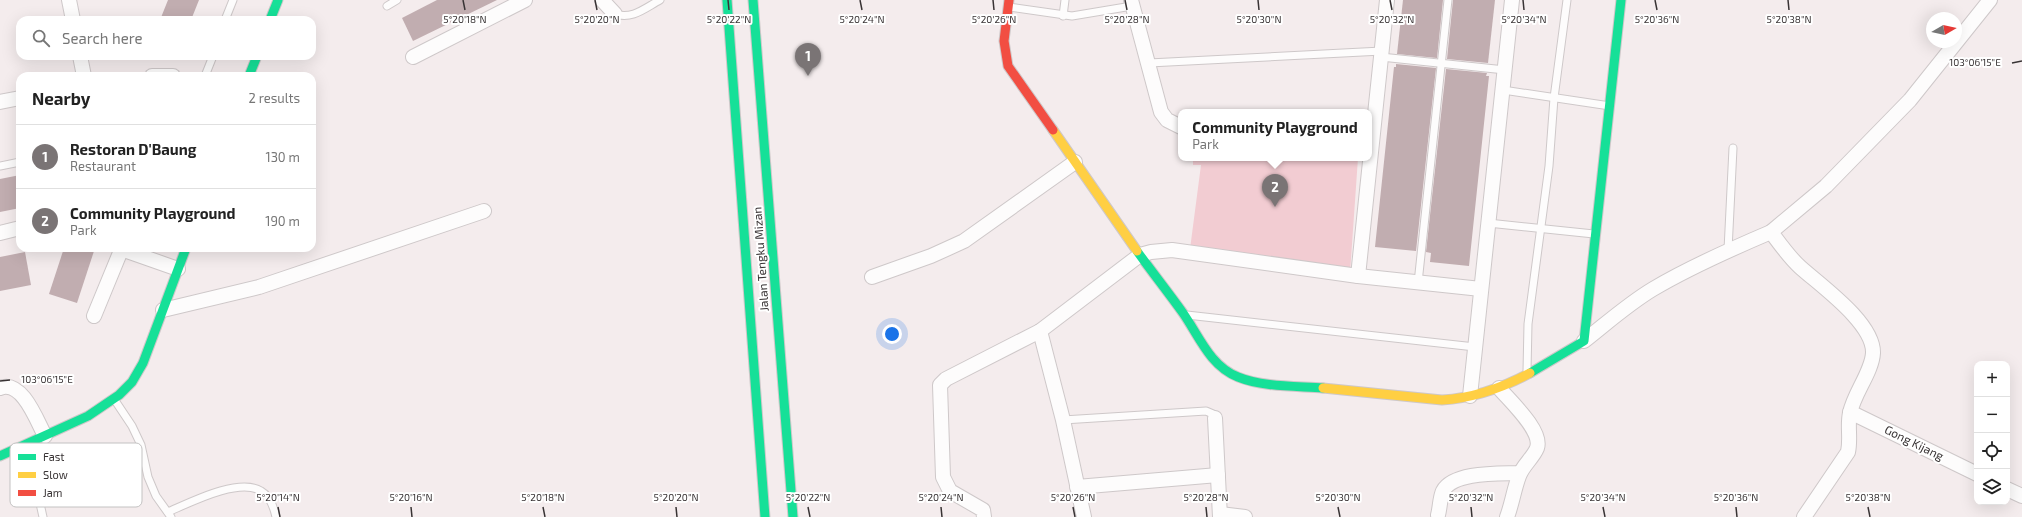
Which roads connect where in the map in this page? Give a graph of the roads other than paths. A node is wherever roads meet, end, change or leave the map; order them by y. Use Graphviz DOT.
graph roads {
  1 [pos="69,0"];
  2 [pos="233,0"];
  3 [pos="278,0"];
  4 [pos="397,0"];
  5 [pos="602,0"];
  6 [pos="660,0"];
  7 [pos="727,0"];
  8 [pos="753,0"];
  9 [pos="1065,0"];
  10 [pos="1387,0"];
  11 [pos="1448,0"];
  12 [pos="1512,0"];
  13 [pos="1567,0"];
  14 [pos="1621,0"];
  15 [pos="1990,0"];
  16 [pos="516,2"];
  17 [pos="1131,3"];
  18 [pos="1009,4"];
  19 [pos="386,6"];
  20 [pos="615,14"];
  21 [pos="72,16"];
  22 [pos="227,16"];
  23 [pos="272,16"];
  24 [pos="1064,16"];
  25 [pos="1382,54"];
  26 [pos="413,57"];
  27 [pos="81,60"];
  28 [pos="211,60"];
  29 [pos="256,60"];
  30 [pos="1149,63"];
  31 [pos="1441,63"];
  32 [pos="1505,70"];
  33 [pos="83,72"];
  34 [pos="206,72"];
  35 [pos="251,72"];
  36 [pos="1503,90"];
  37 [pos="1554,98"];
  38 [pos="16,99"];
  39 [pos="0,102"];
  40 [pos="1610,106"];
  41 [pos="1372,114"];
  42 [pos="1178,126"];
  43 [pos="1733,148"];
  44 [pos="1368,161"];
  45 [pos="1075,162"];
  46 [pos="16,163"];
  47 [pos="0,166"];
  48 [pos="484,211"];
  49 [pos="1488,222"];
  50 [pos="1541,228"];
  51 [pos="16,229"];
  52 [pos="1771,232"];
  53 [pos="0,233"];
  54 [pos="1596,234"];
  55 [pos="1728,250"];
  56 [pos="120,252"];
  57 [pos="132,252"];
  58 [pos="185,252"];
  59 [pos="1140,255"];
  60 [pos="178,270"];
  61 [pos="1358,276"];
  62 [pos="872,277"];
  63 [pos="1418,283"];
  64 [pos="1481,289"];
  65 [pos="163,310"];
  66 [pos="1184,315"];
  67 [pos="94,316"];
  68 [pos="1040,332"];
  69 [pos="1584,341"];
  70 [pos="1475,347"];
  71 [pos="1527,374"];
  72 [pos="0,388"];
  73 [pos="1499,388"];
  74 [pos="1470,396"];
  75 [pos="114,399"];
  76 [pos="1850,412"];
  77 [pos="1215,418"];
  78 [pos="1063,420"];
  79 [pos="45,436"];
  80 [pos="29,443"];
  81 [pos="140,443"];
  82 [pos="142,450"];
  83 [pos="10,452"];
  84 [pos="0,456"];
  85 [pos="1520,473"];
  86 [pos="1974,473"];
  87 [pos="1218,475"];
  88 [pos="1077,488"];
  89 [pos="2010,490"];
  90 [pos="2022,496"];
  91 [pos="41,507"];
  92 [pos="169,515"];
  93 [pos="1220,515"];
  94 [pos="1438,515"];
  95 [pos="43,517"];
  96 [pos="276,517"];
  97 [pos="765,517"];
  98 [pos="793,517"];
  99 [pos="984,517"];
  100 [pos="1084,517"];
  101 [pos="1245,517"];
  102 [pos="1507,517"];
  103 [pos="1804,517"];
  1 -- 21 [label="street"];
  2 -- 22 [label="lane"];
  3 -- 23 [label="main road"];
  4 -- 19 [label="lane"];
  5 -- 20 [label="street"];
  6 -- 20 [label="lane"];
  7 -- 97 [label="main road, Jalan Tengku Mizan"];
  8 -- 98 [label="main road, Jalan Tengku Mizan"];
  9 -- 24 [label="lane"];
  10 -- 25 [label="street"];
  11 -- 31 [label="lane"];
  12 -- 32 [label="street"];
  13 -- 37 [label="lane"];
  14 -- 40 [label="main road"];
  15 -- 52 [label="street"];
  16 -- 26 [label="street"];
  17 -- 24 [label="lane"];
  17 -- 30 [label="street"];
  18 -- 24 [label="lane"];
  18 -- 45 [label="main road"];
  25 -- 30 [label="lane"];
  25 -- 31 [label="lane"];
  25 -- 41 [label="street"];
  27 -- 33 [label="street"];
  28 -- 34 [label="lane"];
  29 -- 35 [label="main road"];
  30 -- 42 [label="street"];
  31 -- 32 [label="lane"];
  31 -- 63 [label="lane"];
  32 -- 36 [label="street"];
  36 -- 37 [label="lane"];
  36 -- 49 [label="street"];
  37 -- 40 [label="lane"];
  37 -- 50 [label="lane"];
  38 -- 39 [label="street"];
  40 -- 54 [label="main road"];
  43 -- 55 [label="lane"];
  44 -- 61 [label="street"];
  45 -- 59 [label="main road"];
  45 -- 62 [label="street"];
  46 -- 47 [label="lane"];
  48 -- 65 [label="street"];
  49 -- 50 [label="lane"];
  49 -- 64 [label="street"];
  50 -- 54 [label="lane"];
  50 -- 71 [label="lane"];
  51 -- 53 [label="street"];
  52 -- 55 [label="street"];
  52 -- 76 [label="street"];
  54 -- 69 [label="main road"];
  55 -- 69 [label="street"];
  56 -- 67 [label="street"];
  57 -- 60 [label="street"];
  58 -- 60 [label="main road"];
  59 -- 61 [label="street"];
  59 -- 66 [label="main road"];
  59 -- 68 [label="street"];
  60 -- 65 [label="main road"];
  61 -- 63 [label="street"];
  63 -- 64 [label="street"];
  64 -- 70 [label="street"];
  65 -- 75 [label="main road"];
  66 -- 70 [label="lane"];
  66 -- 74 [label="main road"];
  68 -- 78 [label="street"];
  68 -- 99 [label="street"];
  69 -- 71 [label="main road"];
  70 -- 74 [label="street"];
  71 -- 73 [label="main road"];
  72 -- 79 [label="street"];
  73 -- 74 [label="main road"];
  73 -- 85 [label="street"];
  75 -- 79 [label="main road"];
  75 -- 81 [label="lane"];
  76 -- 86 [label="street, Gong Kijang"];
  76 -- 103 [label="street"];
  77 -- 78 [label="lane"];
  77 -- 87 [label="street"];
  78 -- 88 [label="street"];
  79 -- 80 [label="main road"];
  82 -- 92 [label="lane"];
  83 -- 84 [label="main road"];
  85 -- 94 [label="street"];
  85 -- 102 [label="street"];
  87 -- 88 [label="street"];
  87 -- 93 [label="street"];
  88 -- 100 [label="street"];
  89 -- 90 [label="street"];
  91 -- 95 [label="lane"];
  92 -- 96 [label="lane"];
  93 -- 101 [label="street"];
}
